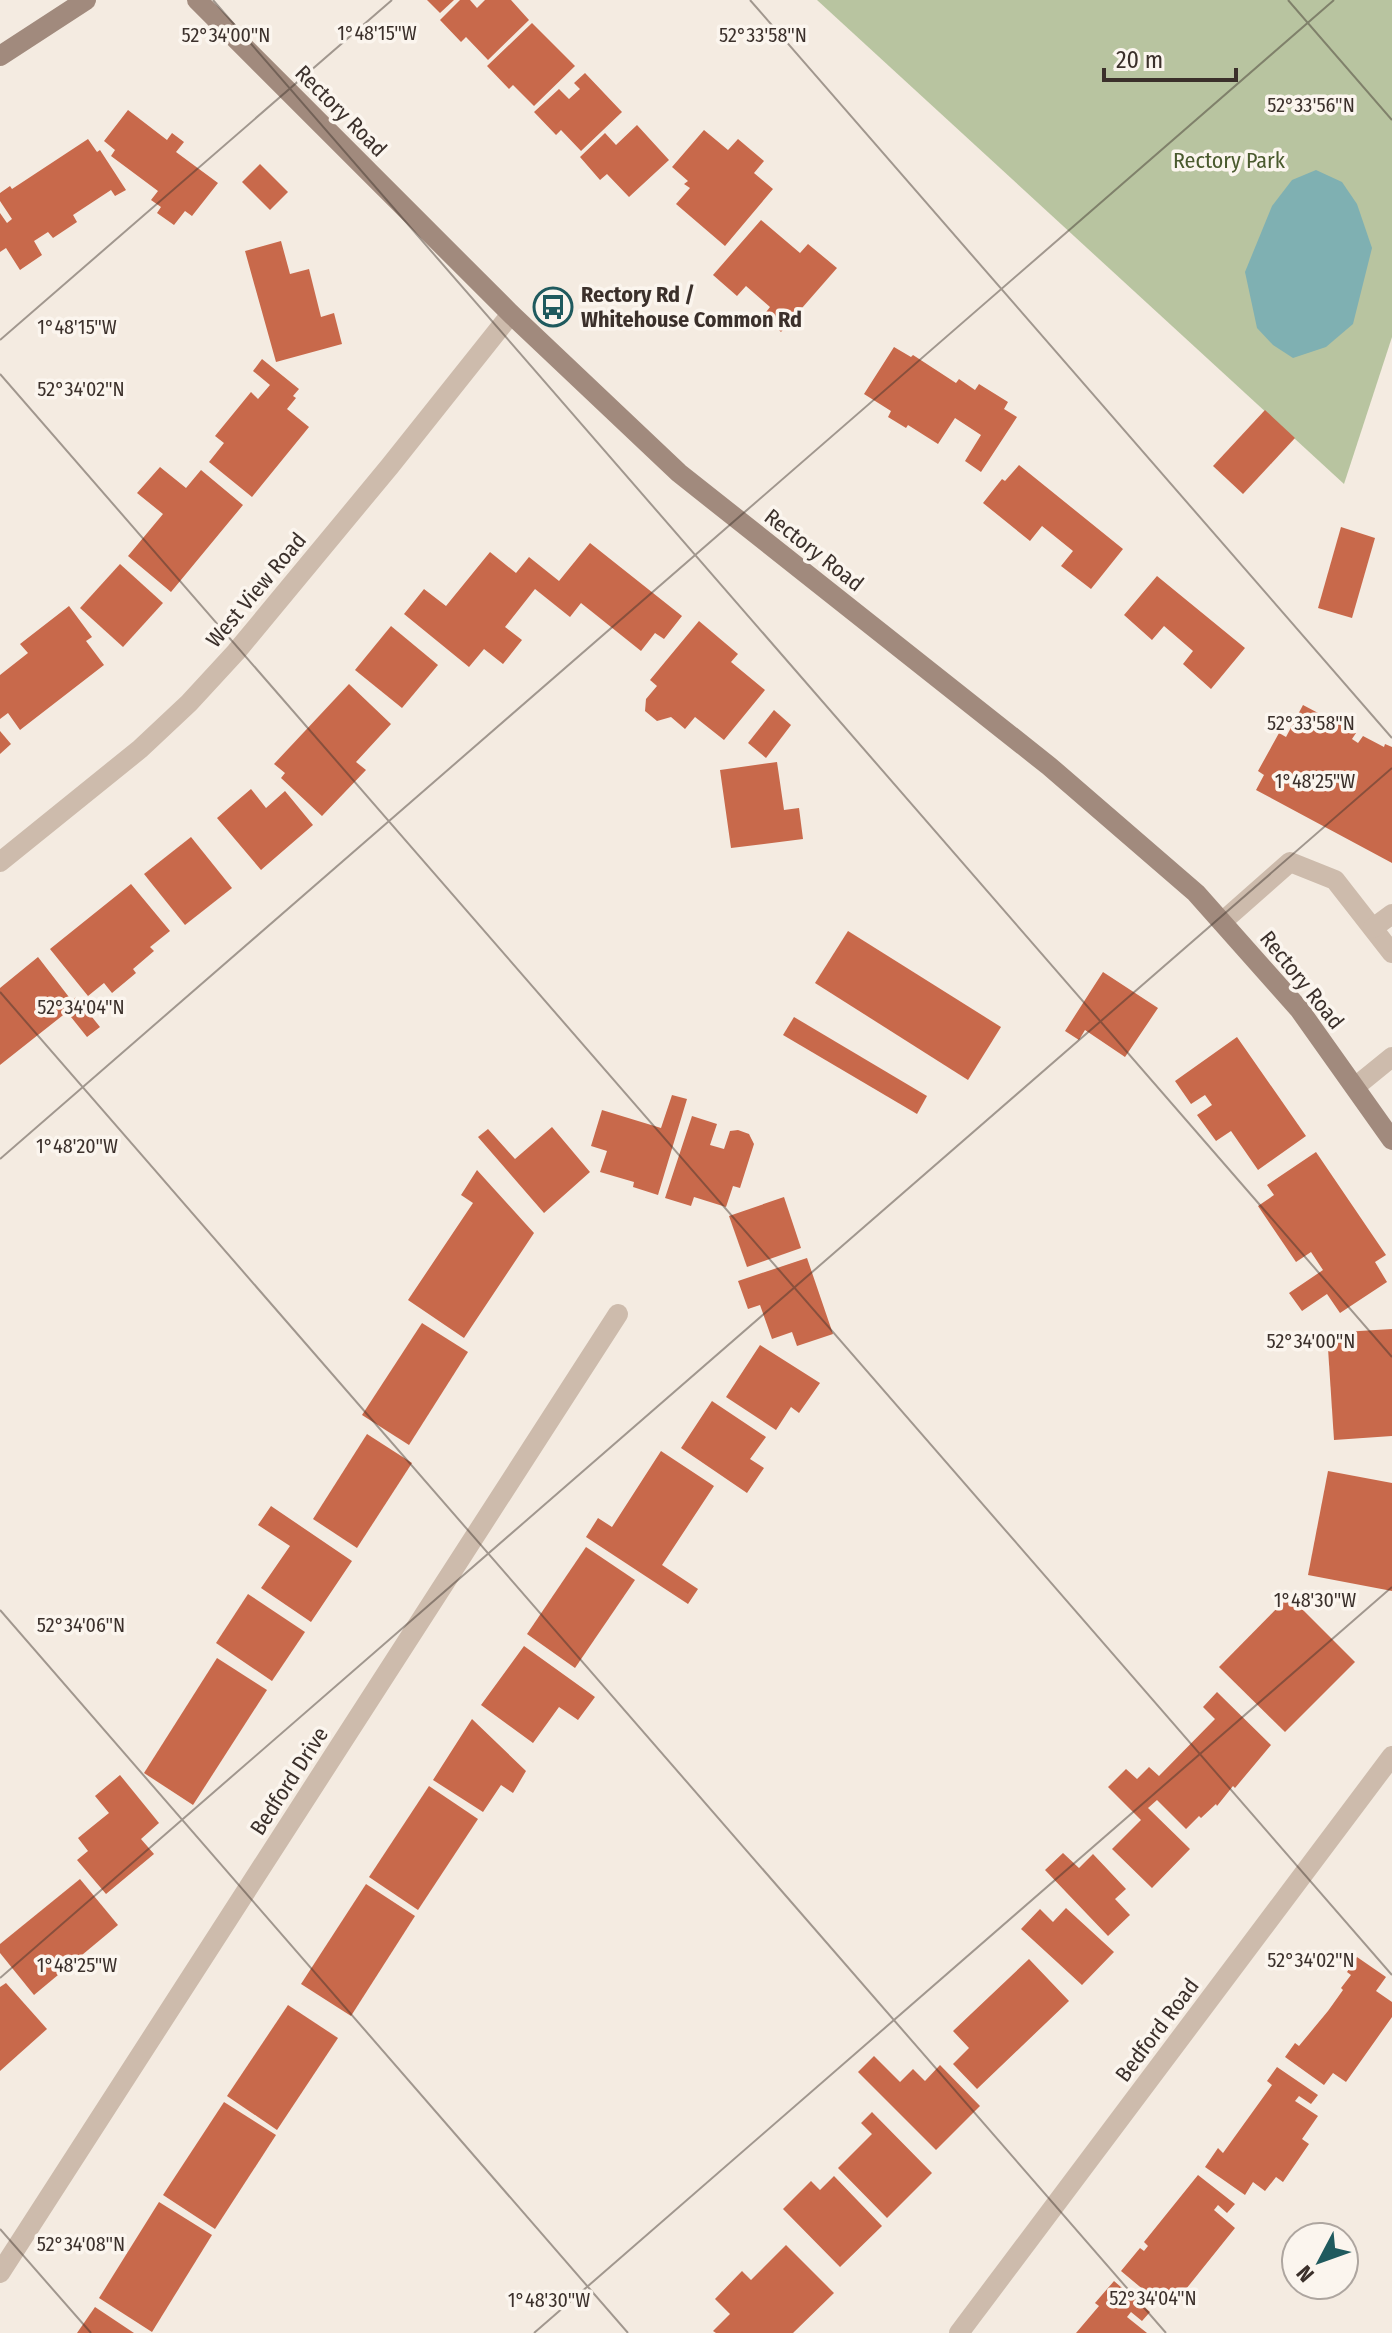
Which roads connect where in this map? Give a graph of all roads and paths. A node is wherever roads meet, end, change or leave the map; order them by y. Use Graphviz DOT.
graph roads {
  1 [pos="86,0"];
  2 [pos="197,0"];
  3 [pos="0,56"];
  4 [pos="511,314"];
  5 [pos="0,862"];
  6 [pos="1392,914"];
  7 [pos="1222,922"];
  8 [pos="1373,928"];
  9 [pos="1392,953"];
  10 [pos="1392,1057"];
  11 [pos="1355,1087"];
  12 [pos="1392,1140"];
  13 [pos="618,1314"];
  14 [pos="1392,1756"];
  15 [pos="0,2273"];
  16 [pos="959,2333"];
  1 -- 3 [label="street"];
  2 -- 4 [label="street, Rectory Road"];
  4 -- 5 [label="street, West View Road"];
  4 -- 7 [label="street, Rectory Road"];
  6 -- 8 [label="street"];
  7 -- 8 [label="street"];
  7 -- 11 [label="street, Rectory Road"];
  8 -- 9 [label="street"];
  10 -- 11 [label="street"];
  11 -- 12 [label="street, Rectory Road"];
  13 -- 15 [label="street, Bedford Drive"];
  14 -- 16 [label="street, Bedford Road"];
}
